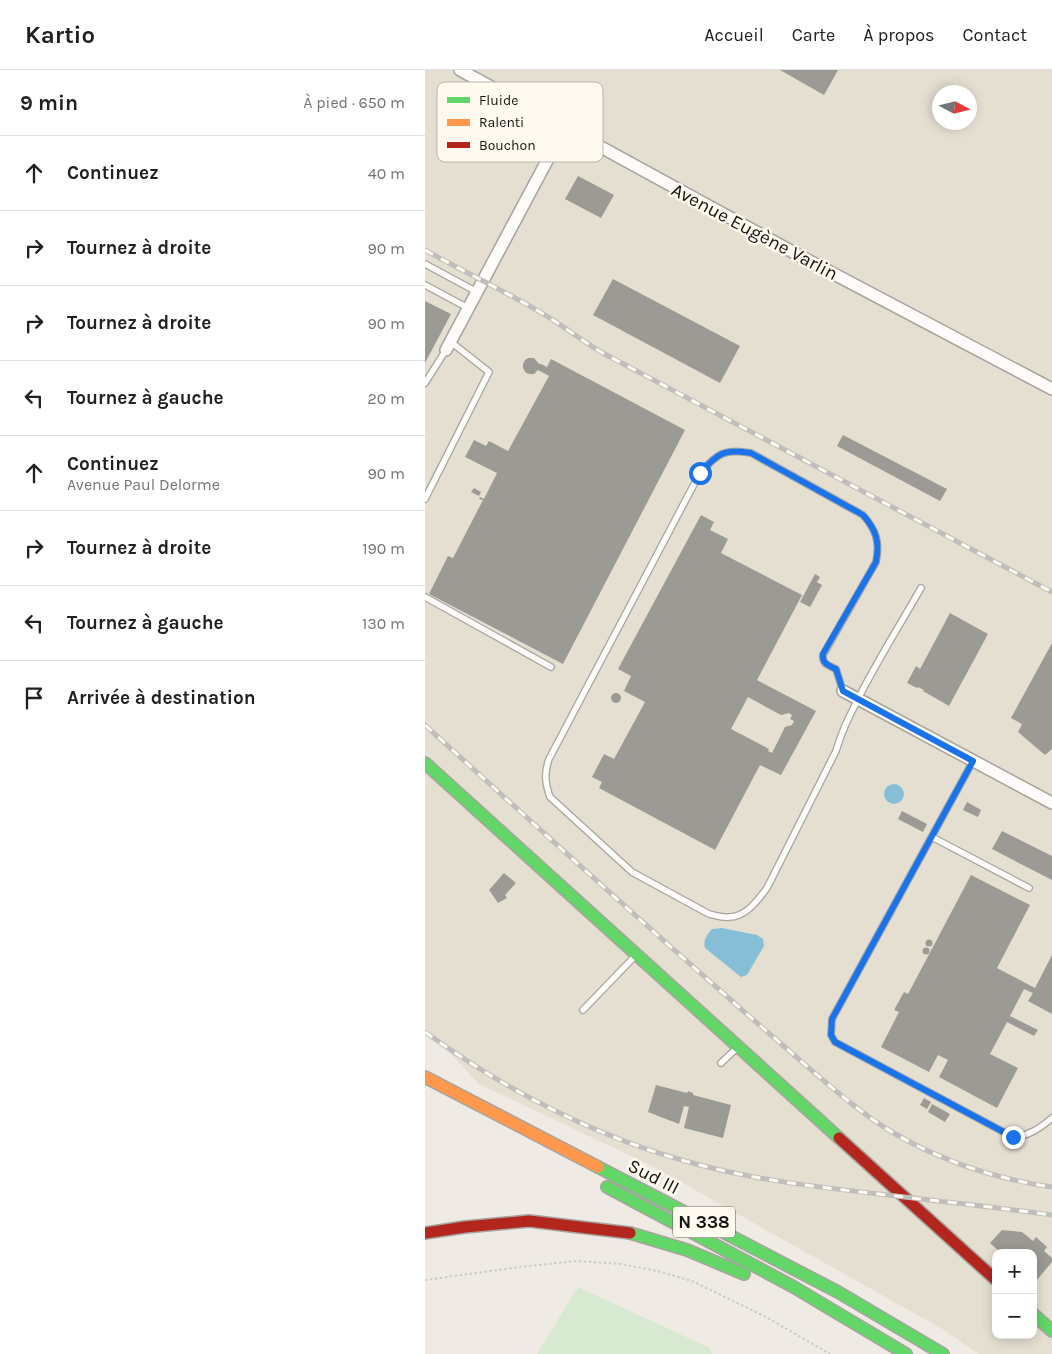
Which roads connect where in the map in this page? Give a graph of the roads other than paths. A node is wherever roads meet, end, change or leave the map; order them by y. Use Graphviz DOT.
graph roads {
  1 [pos="460,70"];
  2 [pos="482,82"];
  3 [pos="603,148"];
  4 [pos="546,162"];
  5 [pos="425,264"];
  6 [pos="425,285"];
  7 [pos="477,292"];
  8 [pos="468,308"];
  9 [pos="448,346"];
  10 [pos="425,383"];
  11 [pos="1052,389"];
  12 [pos="425,499"];
  13 [pos="921,588"];
  14 [pos="425,597"];
  15 [pos="551,667"];
  16 [pos="843,691"];
  17 [pos="858,698"];
  18 [pos="973,761"];
  19 [pos="425,763"];
  20 [pos="1052,803"];
  21 [pos="932,837"];
  22 [pos="1029,888"];
  23 [pos="636,955"];
  24 [pos="583,1010"];
  25 [pos="738,1047"];
  26 [pos="721,1063"];
  27 [pos="425,1065"];
  28 [pos="425,1077"];
  29 [pos="461,1096"];
  30 [pos="1052,1118"];
  31 [pos="600,1183"];
  32 [pos="425,1233"];
  33 [pos="992,1276"];
  34 [pos="792,1286"];
  35 [pos="1037,1318"];
  36 [pos="1052,1331"];
  37 [pos="906,1354"];
  38 [pos="943,1354"];
  1 -- 2 [label="street, Avenue Eugène Varlin"];
  3 -- 11 [label="street, Avenue Eugène Varlin"];
  4 -- 7 [label="street"];
  5 -- 7 [label="lane"];
  6 -- 8 [label="lane"];
  7 -- 8 [label="street"];
  8 -- 9 [label="street"];
  9 -- 10 [label="lane"];
  9 -- 12 [label="lane"];
  13 -- 17 [label="lane"];
  14 -- 15 [label="lane"];
  16 -- 17 [label="street"];
  16 -- 17 [label="lane"];
  17 -- 18 [label="street"];
  18 -- 20 [label="street"];
  18 -- 21 [label="lane"];
  19 -- 23 [label="main road"];
  21 -- 22 [label="lane"];
  21 -- 30 [label="lane"];
  23 -- 24 [label="lane"];
  23 -- 25 [label="main road"];
  25 -- 26 [label="lane"];
  25 -- 33 [label="main road"];
  27 -- 29 [label="main road"];
  28 -- 29 [label="main road, Sud III / N 338"];
  29 -- 38 [label="main road, Sud III / N 338"];
  31 -- 34 [label="main road, Sud III / N 338"];
  32 -- 34 [label="main road"];
  34 -- 37 [label="main road, Sud III / N 338"];
  35 -- 36 [label="main road"];
}
